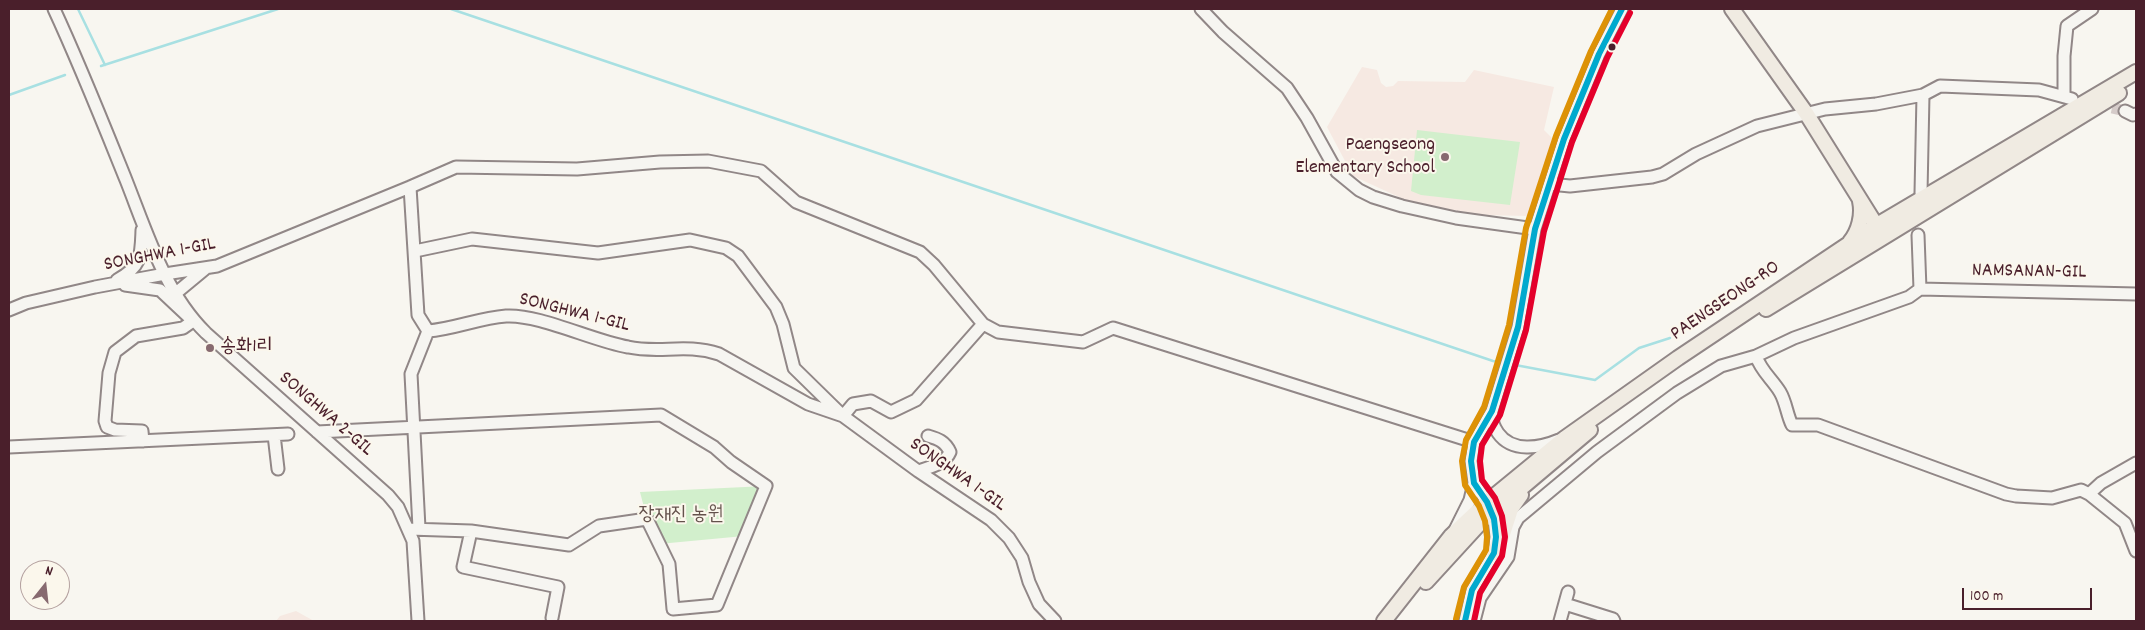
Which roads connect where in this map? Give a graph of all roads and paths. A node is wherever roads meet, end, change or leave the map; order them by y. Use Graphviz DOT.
graph roads {
  1 [pos="54,9"];
  2 [pos="1201,9"];
  3 [pos="1622,9"];
  4 [pos="1732,9"];
  5 [pos="2092,9"];
  6 [pos="2136,72"];
  7 [pos="2136,82"];
  8 [pos="1923,95"];
  9 [pos="1806,113"];
  10 [pos="1550,184"];
  11 [pos="410,187"];
  12 [pos="1920,193"];
  13 [pos="1859,198"];
  14 [pos="1901,210"];
  15 [pos="142,223"];
  16 [pos="1877,225"];
  17 [pos="1535,229"];
  18 [pos="1918,235"];
  19 [pos="1885,238"];
  20 [pos="1846,245"];
  21 [pos="415,251"];
  22 [pos="206,268"];
  23 [pos="165,274"];
  24 [pos="112,284"];
  25 [pos="1920,289"];
  26 [pos="176,293"];
  27 [pos="2136,294"];
  28 [pos="9,310"];
  29 [pos="193,320"];
  30 [pos="983,324"];
  31 [pos="428,331"];
  32 [pos="1756,356"];
  33 [pos="1492,411"];
  34 [pos="843,416"];
  35 [pos="412,427"];
  36 [pos="317,432"];
  37 [pos="1586,433"];
  38 [pos="288,434"];
  39 [pos="274,435"];
  40 [pos="928,436"];
  41 [pos="1565,438"];
  42 [pos="143,441"];
  43 [pos="1474,442"];
  44 [pos="9,447"];
  45 [pos="1597,452"];
  46 [pos="2136,463"];
  47 [pos="278,469"];
  48 [pos="918,471"];
  49 [pos="1530,482"];
  50 [pos="1474,483"];
  51 [pos="2089,494"];
  52 [pos="1489,508"];
  53 [pos="414,528"];
  54 [pos="471,532"];
  55 [pos="1451,536"];
  56 [pos="2136,551"];
  57 [pos="1494,553"];
  58 [pos="1568,592"];
  59 [pos="1565,604"];
  60 [pos="552,618"];
  61 [pos="418,621"];
  62 [pos="1056,621"];
  63 [pos="1384,621"];
  64 [pos="1396,621"];
  65 [pos="1465,621"];
  66 [pos="1474,621"];
  67 [pos="1560,621"];
  68 [pos="1614,621"];
  1 -- 15 [label="street, SONGHWA 2-GIL"];
  2 -- 17 [label="street"];
  3 -- 10 [label="street"];
  4 -- 9 [label="main road"];
  5 -- 8 [label="street"];
  6 -- 14 [label="main road, PAENGSEONG-RO"];
  7 -- 19 [label="main road, PAENGSEONG-RO"];
  8 -- 9 [label="street"];
  8 -- 12 [label="street"];
  9 -- 10 [label="street"];
  9 -- 13 [label="main road"];
  10 -- 17 [label="street"];
  11 -- 21 [label="street"];
  11 -- 22 [label="street, SONGHWA 1-GIL"];
  11 -- 30 [label="street, SONGHWA 1-GIL"];
  13 -- 14 [label="main road"];
  13 -- 16 [label="main road"];
  13 -- 20 [label="main road"];
  14 -- 16 [label="main road, PAENGSEONG-RO"];
  15 -- 23 [label="street, SONGHWA 2-GIL"];
  15 -- 24 [label="street"];
  16 -- 19 [label="main road"];
  16 -- 20 [label="main road, PAENGSEONG-RO"];
  17 -- 33 [label="street"];
  18 -- 25 [label="street"];
  19 -- 37 [label="main road, PAENGSEONG-RO"];
  20 -- 41 [label="main road, PAENGSEONG-RO"];
  21 -- 31 [label="street"];
  21 -- 34 [label="street"];
  22 -- 23 [label="street, SONGHWA 1-GIL"];
  22 -- 26 [label="street"];
  23 -- 24 [label="street, SONGHWA 1-GIL"];
  23 -- 26 [label="street, SONGHWA 2-GIL"];
  24 -- 28 [label="street, SONGHWA 1-GIL"];
  24 -- 29 [label="street"];
  25 -- 27 [label="street, NAMSANAN-GIL"];
  25 -- 32 [label="street"];
  26 -- 29 [label="street, SONGHWA 2-GIL"];
  29 -- 36 [label="street, SONGHWA 2-GIL"];
  29 -- 42 [label="street"];
  30 -- 34 [label="street"];
  30 -- 43 [label="street"];
  31 -- 34 [label="street, SONGHWA 1-GIL"];
  31 -- 35 [label="street"];
  32 -- 45 [label="street"];
  32 -- 51 [label="street"];
  33 -- 41 [label="street"];
  33 -- 43 [label="street"];
  34 -- 48 [label="street, SONGHWA 1-GIL"];
  35 -- 36 [label="street"];
  35 -- 53 [label="street"];
  35 -- 54 [label="street"];
  36 -- 53 [label="street, SONGHWA 2-GIL"];
  37 -- 45 [label="street"];
  37 -- 49 [label="main road, PAENGSEONG-RO"];
  38 -- 39 [label="street"];
  39 -- 42 [label="street"];
  39 -- 47 [label="street"];
  40 -- 48 [label="street"];
  41 -- 52 [label="main road, PAENGSEONG-RO"];
  42 -- 44 [label="street"];
  43 -- 50 [label="street"];
  45 -- 66 [label="street"];
  46 -- 51 [label="street"];
  48 -- 62 [label="street, SONGHWA 1-GIL"];
  49 -- 52 [label="main road, PAENGSEONG-RO"];
  49 -- 57 [label="main road"];
  50 -- 52 [label="street"];
  50 -- 55 [label="street"];
  51 -- 56 [label="street"];
  52 -- 55 [label="main road, PAENGSEONG-RO"];
  52 -- 57 [label="street"];
  52 -- 64 [label="main road, PAENGSEONG-RO"];
  53 -- 54 [label="street"];
  53 -- 61 [label="street, SONGHWA 2-GIL"];
  54 -- 60 [label="street"];
  55 -- 63 [label="main road, PAENGSEONG-RO"];
  57 -- 65 [label="street"];
  58 -- 59 [label="street"];
  59 -- 67 [label="street"];
  59 -- 68 [label="street"];
}
